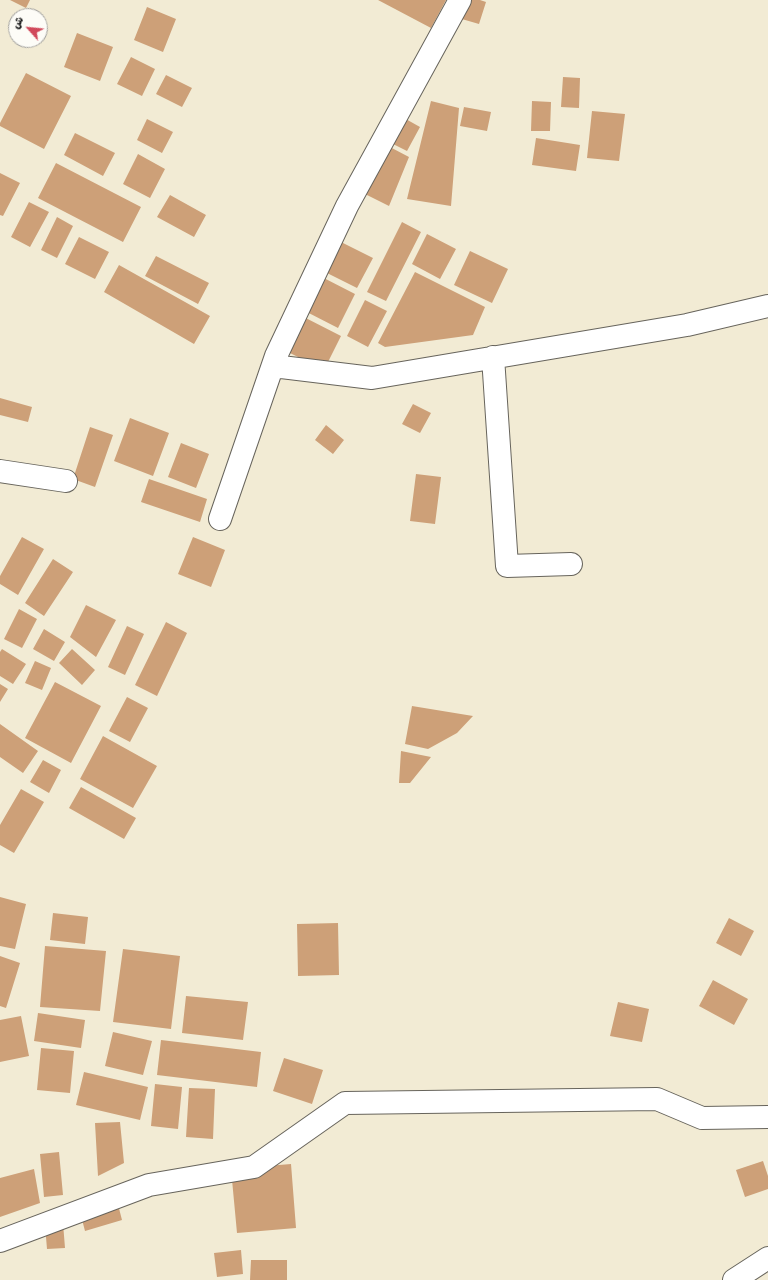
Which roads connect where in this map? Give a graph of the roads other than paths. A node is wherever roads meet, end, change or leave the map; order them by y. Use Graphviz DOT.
graph roads {
  1 [pos="460,0"];
  2 [pos="768,306"];
  3 [pos="493,357"];
  4 [pos="273,366"];
  5 [pos="0,471"];
  6 [pos="66,481"];
  7 [pos="220,519"];
  8 [pos="571,564"];
  9 [pos="768,1117"];
  10 [pos="0,1241"];
  11 [pos="768,1258"];
  12 [pos="734,1280"];
  1 -- 4 [label="street"];
  2 -- 3 [label="street"];
  3 -- 4 [label="street"];
  3 -- 8 [label="street"];
  4 -- 7 [label="street"];
  5 -- 6 [label="street"];
  9 -- 10 [label="street"];
  11 -- 12 [label="street"];
}
